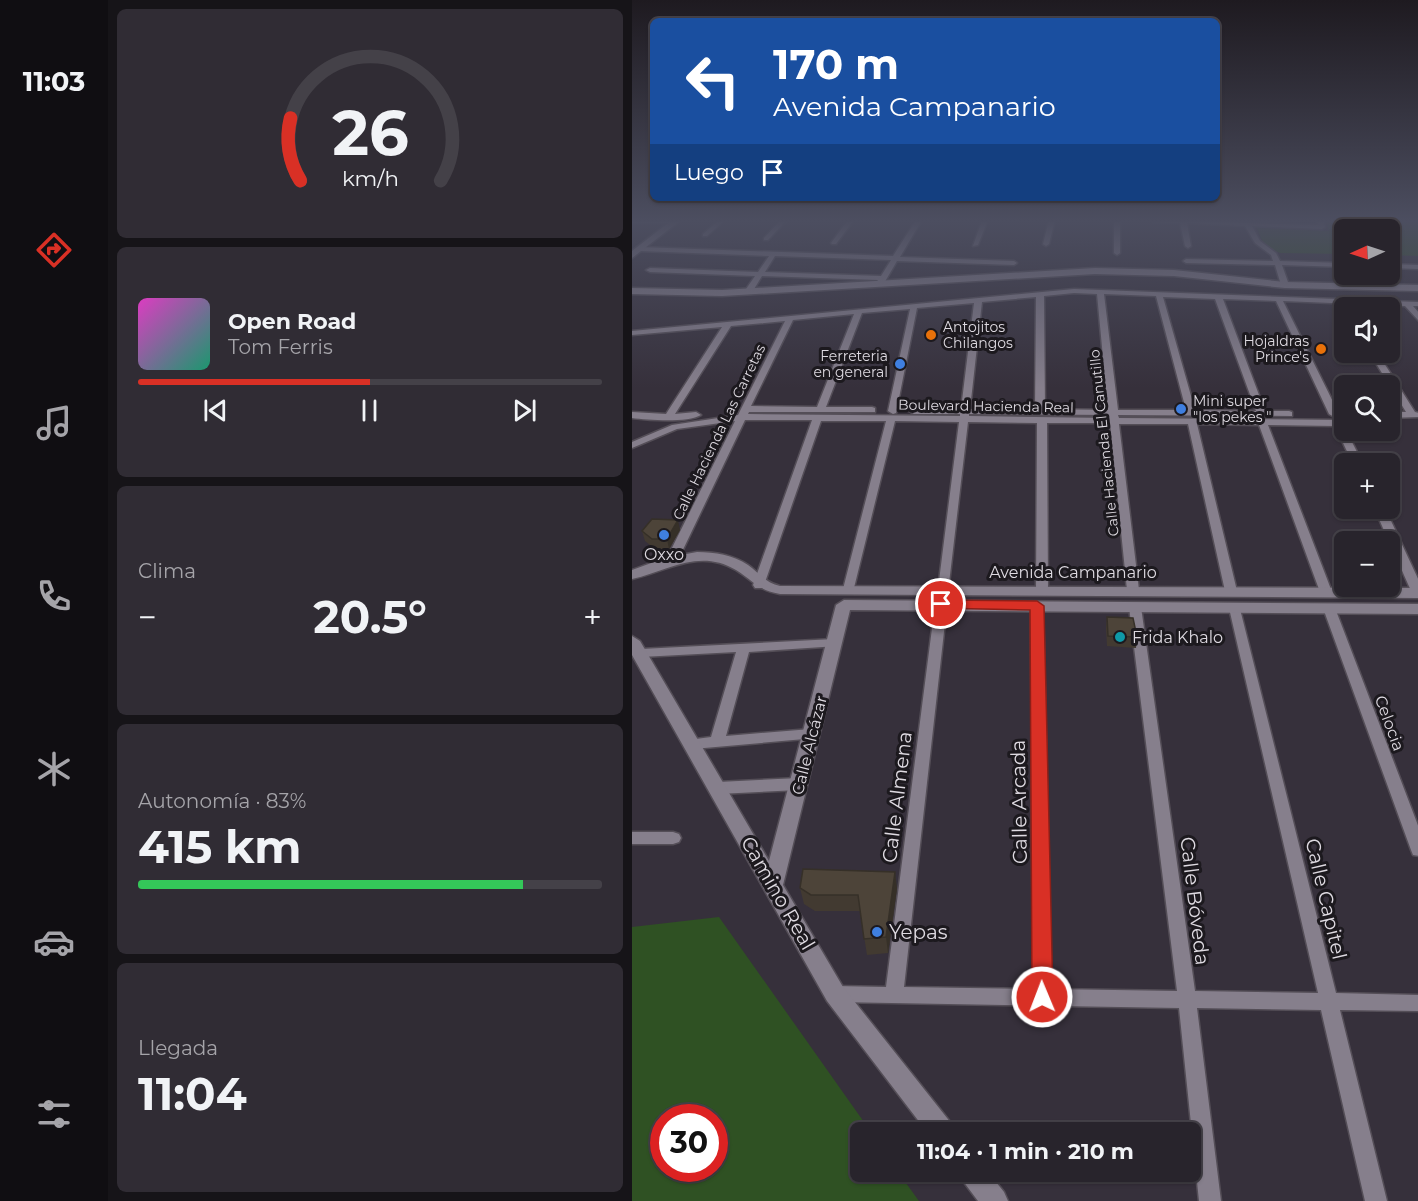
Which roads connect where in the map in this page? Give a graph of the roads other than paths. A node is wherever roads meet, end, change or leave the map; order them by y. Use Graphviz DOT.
graph roads {
  1 [pos="759,276"];
  2 [pos="795,276"];
  3 [pos="884,276"];
  4 [pos="987,276"];
  5 [pos="1202,276"];
  6 [pos="1282,276"];
  7 [pos="881,281"];
  8 [pos="1285,285"];
  9 [pos="1418,288"];
  10 [pos="632,291"];
  11 [pos="748,292"];
  12 [pos="1100,292"];
  13 [pos="1040,294"];
  14 [pos="1159,294"];
  15 [pos="1218,296"];
  16 [pos="1278,297"];
  17 [pos="978,300"];
  18 [pos="1334,303"];
  19 [pos="1400,303"];
  20 [pos="1407,303"];
  21 [pos="1418,304"];
  22 [pos="914,306"];
  23 [pos="859,312"];
  24 [pos="790,318"];
  25 [pos="1418,319"];
  26 [pos="728,324"];
  27 [pos="632,333"];
  28 [pos="1380,363"];
  29 [pos="1334,406"];
  30 [pos="743,413"];
  31 [pos="819,414"];
  32 [pos="892,414"];
  33 [pos="632,415"];
  34 [pos="965,415"];
  35 [pos="1041,417"];
  36 [pos="1115,417"];
  37 [pos="1400,417"];
  38 [pos="668,418"];
  39 [pos="1192,418"];
  40 [pos="1334,418"];
  41 [pos="1263,419"];
  42 [pos="1416,421"];
  43 [pos="1400,422"];
  44 [pos="632,445"];
  45 [pos="1384,519"];
  46 [pos="673,558"];
  47 [pos="632,574"];
  48 [pos="759,585"];
  49 [pos="1042,589"];
  50 [pos="1326,592"];
  51 [pos="1418,593"];
  52 [pos="847,597"];
  53 [pos="943,597"];
  54 [pos="1134,598"];
  55 [pos="1233,599"];
  56 [pos="1037,606"];
  57 [pos="1329,608"];
  58 [pos="1418,609"];
  59 [pos="834,643"];
  60 [pos="637,647"];
  61 [pos="744,648"];
  62 [pos="811,734"];
  63 [pos="717,742"];
  64 [pos="693,744"];
  65 [pos="799,784"];
  66 [pos="718,788"];
  67 [pos="632,838"];
  68 [pos="673,838"];
  69 [pos="1418,850"];
  70 [pos="773,885"];
  71 [pos="835,994"];
  72 [pos="894,994"];
  73 [pos="1042,997"];
  74 [pos="1187,1001"];
  75 [pos="1329,1003"];
  76 [pos="1418,1003"];
  77 [pos="934,1122"];
  78 [pos="980,1182"];
  79 [pos="995,1201"];
  80 [pos="1210,1201"];
  81 [pos="1376,1201"];
  1 -- 11 [label="street"];
  2 -- 7 [label="street"];
  3 -- 7 [label="street"];
  4 -- 7 [label="street"];
  5 -- 8 [label="street"];
  6 -- 8 [label="street"];
  7 -- 11 [label="street"];
  8 -- 9 [label="street"];
  10 -- 11 [label="street"];
  12 -- 13 [label="street"];
  12 -- 14 [label="street"];
  12 -- 36 [label="street, Calle Hacienda El Canutillo"];
  13 -- 17 [label="street"];
  13 -- 35 [label="street"];
  14 -- 15 [label="street"];
  14 -- 39 [label="street, Calle Capitel"];
  15 -- 16 [label="street"];
  15 -- 41 [label="street"];
  16 -- 18 [label="street"];
  16 -- 29 [label="street"];
  17 -- 22 [label="street"];
  17 -- 34 [label="street, Calle Almena"];
  19 -- 20 [label="street"];
  20 -- 21 [label="street"];
  20 -- 25 [label="street"];
  22 -- 23 [label="street"];
  22 -- 32 [label="street"];
  23 -- 24 [label="street"];
  23 -- 31 [label="street"];
  24 -- 26 [label="street"];
  24 -- 30 [label="street, Calle Hacienda Las Carretas"];
  26 -- 27 [label="street"];
  26 -- 38 [label="street"];
  28 -- 42 [label="street"];
  30 -- 31 [label="street, Boulevard Hacienda Real"];
  30 -- 38 [label="street, Boulevard Hacienda Real"];
  30 -- 44 [label="street, Boulevard Hacienda Real"];
  30 -- 46 [label="street, Calle Hacienda Las Carretas"];
  31 -- 32 [label="street, Boulevard Hacienda Real"];
  31 -- 48 [label="street"];
  32 -- 34 [label="street, Boulevard Hacienda Real"];
  32 -- 52 [label="street"];
  33 -- 38 [label="street, Boulevard Hacienda Real"];
  34 -- 35 [label="street, Boulevard Hacienda Real"];
  34 -- 53 [label="street, Calle Almena"];
  35 -- 36 [label="street, Boulevard Hacienda Real"];
  35 -- 49 [label="street"];
  36 -- 39 [label="street, Boulevard Hacienda Real"];
  36 -- 54 [label="street, Calle Hacienda El Canutillo"];
  37 -- 42 [label="street"];
  39 -- 41 [label="street, Boulevard Hacienda Real"];
  39 -- 55 [label="street, Calle Capitel"];
  40 -- 41 [label="street, Boulevard Hacienda Real"];
  41 -- 50 [label="street"];
  42 -- 43 [label="street"];
  45 -- 51 [label="street"];
  46 -- 47 [label="street"];
  46 -- 48 [label="street"];
  48 -- 52 [label="street, Avenida Campanario"];
  49 -- 53 [label="street, Avenida Campanario"];
  49 -- 54 [label="street, Avenida Campanario"];
  50 -- 51 [label="street, Avenida Campanario"];
  50 -- 55 [label="street, Avenida Campanario"];
  52 -- 53 [label="street, Avenida Campanario"];
  52 -- 59 [label="street, Calle Alcázar"];
  53 -- 56 [label="street, Avenida Campanario"];
  53 -- 72 [label="street, Calle Almena"];
  54 -- 55 [label="street, Avenida Campanario"];
  54 -- 56 [label="street, Avenida Campanario"];
  54 -- 74 [label="street, Calle Bóveda"];
  55 -- 57 [label="street, Avenida Campanario"];
  55 -- 75 [label="street, Calle Capitel"];
  56 -- 73 [label="street, Calle Arcada"];
  57 -- 58 [label="street, Avenida Campanario"];
  57 -- 69 [label="street, Celocia"];
  59 -- 61 [label="street"];
  59 -- 62 [label="street, Calle Alcázar"];
  60 -- 61 [label="street"];
  60 -- 64 [label="street, Camino Real"];
  61 -- 63 [label="street"];
  62 -- 63 [label="street"];
  62 -- 65 [label="street, Calle Alcázar"];
  63 -- 64 [label="street"];
  64 -- 66 [label="street, Camino Real"];
  65 -- 66 [label="street"];
  65 -- 70 [label="street, Calle Alcázar"];
  66 -- 70 [label="street, Camino Real"];
  67 -- 68 [label="street"];
  70 -- 71 [label="street, Camino Real"];
  71 -- 72 [label="street"];
  71 -- 77 [label="street, Camino Real"];
  72 -- 73 [label="street"];
  73 -- 74 [label="street"];
  74 -- 75 [label="street"];
  74 -- 80 [label="street, Calle Bóveda"];
  75 -- 76 [label="street"];
  75 -- 81 [label="street, Calle Capitel"];
  78 -- 79 [label="street"];
}
